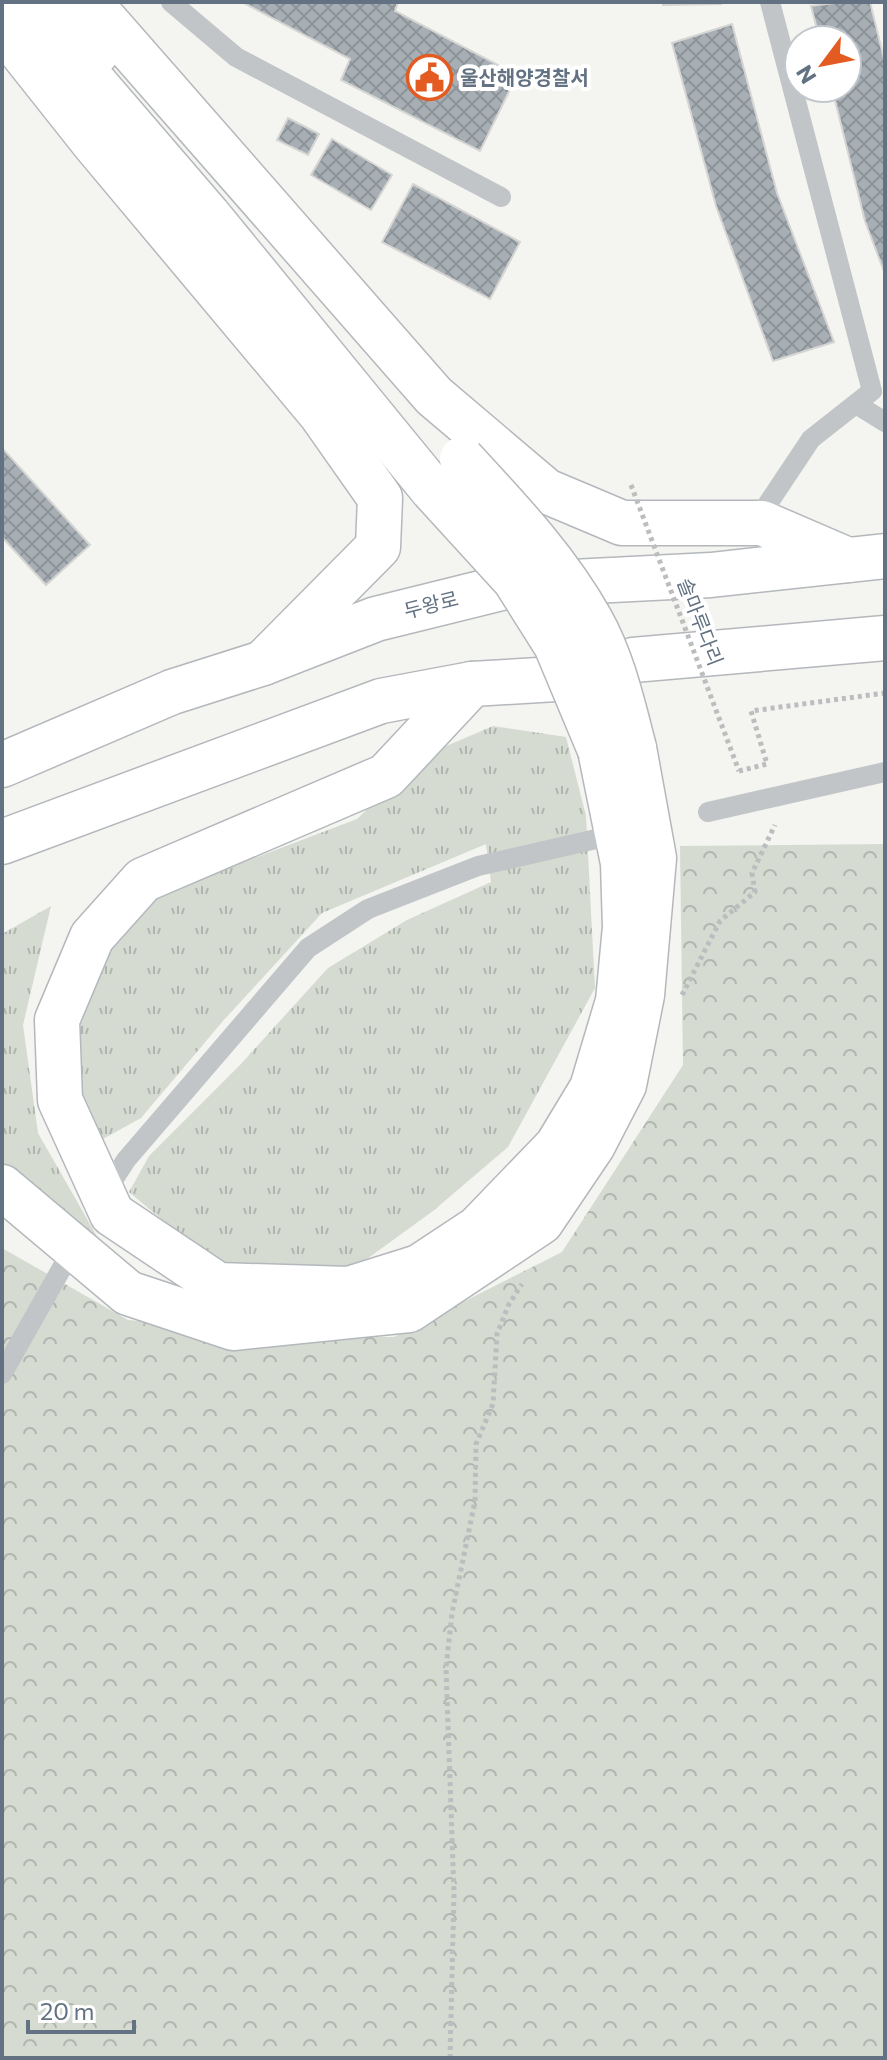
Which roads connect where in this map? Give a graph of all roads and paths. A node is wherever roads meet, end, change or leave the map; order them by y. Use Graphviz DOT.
graph roads {
  1 [pos="25,2"];
  2 [pos="53,2"];
  3 [pos="89,2"];
  4 [pos="171,2"];
  5 [pos="770,2"];
  6 [pos="2,27"];
  7 [pos="501,197"];
  8 [pos="856,404"];
  9 [pos="885,422"];
  10 [pos="447,474"];
  11 [pos="631,485"];
  12 [pos="755,523"];
  13 [pos="866,558"];
  14 [pos="885,638"];
  15 [pos="263,663"];
  16 [pos="472,684"];
  17 [pos="885,693"];
  18 [pos="617,749"];
  19 [pos="2,765"];
  20 [pos="885,772"];
  21 [pos="779,797"];
  22 [pos="708,812"];
  23 [pos="596,839"];
  24 [pos="2,842"];
  25 [pos="675,1006"];
  26 [pos="115,1177"];
  27 [pos="2,1187"];
  28 [pos="63,1266"];
  29 [pos="526,1279"];
  30 [pos="2,1374"];
  31 [pos="450,2058"];
  1 -- 10 [label="main road"];
  2 -- 10 [label="main road"];
  3 -- 12 [label="main road"];
  4 -- 7 [label="lane"];
  5 -- 8 [label="lane"];
  6 -- 15 [label="main road"];
  8 -- 9 [label="lane"];
  8 -- 12 [label="lane"];
  10 -- 18 [label="main road, bridge"];
  11 -- 17 [label="path, 솔마루다리, bridge"];
  12 -- 13 [label="main road"];
  13 -- 15 [label="main road, 두왕로"];
  14 -- 16 [label="main road"];
  15 -- 19 [label="main road, 두왕로"];
  16 -- 18 [label="main road"];
  16 -- 24 [label="main road"];
  18 -- 27 [label="main road"];
  20 -- 21 [label="lane"];
  21 -- 22 [label="lane"];
  21 -- 25 [label="path"];
  23 -- 26 [label="lane"];
  28 -- 30 [label="lane"];
  29 -- 31 [label="path"];
}
